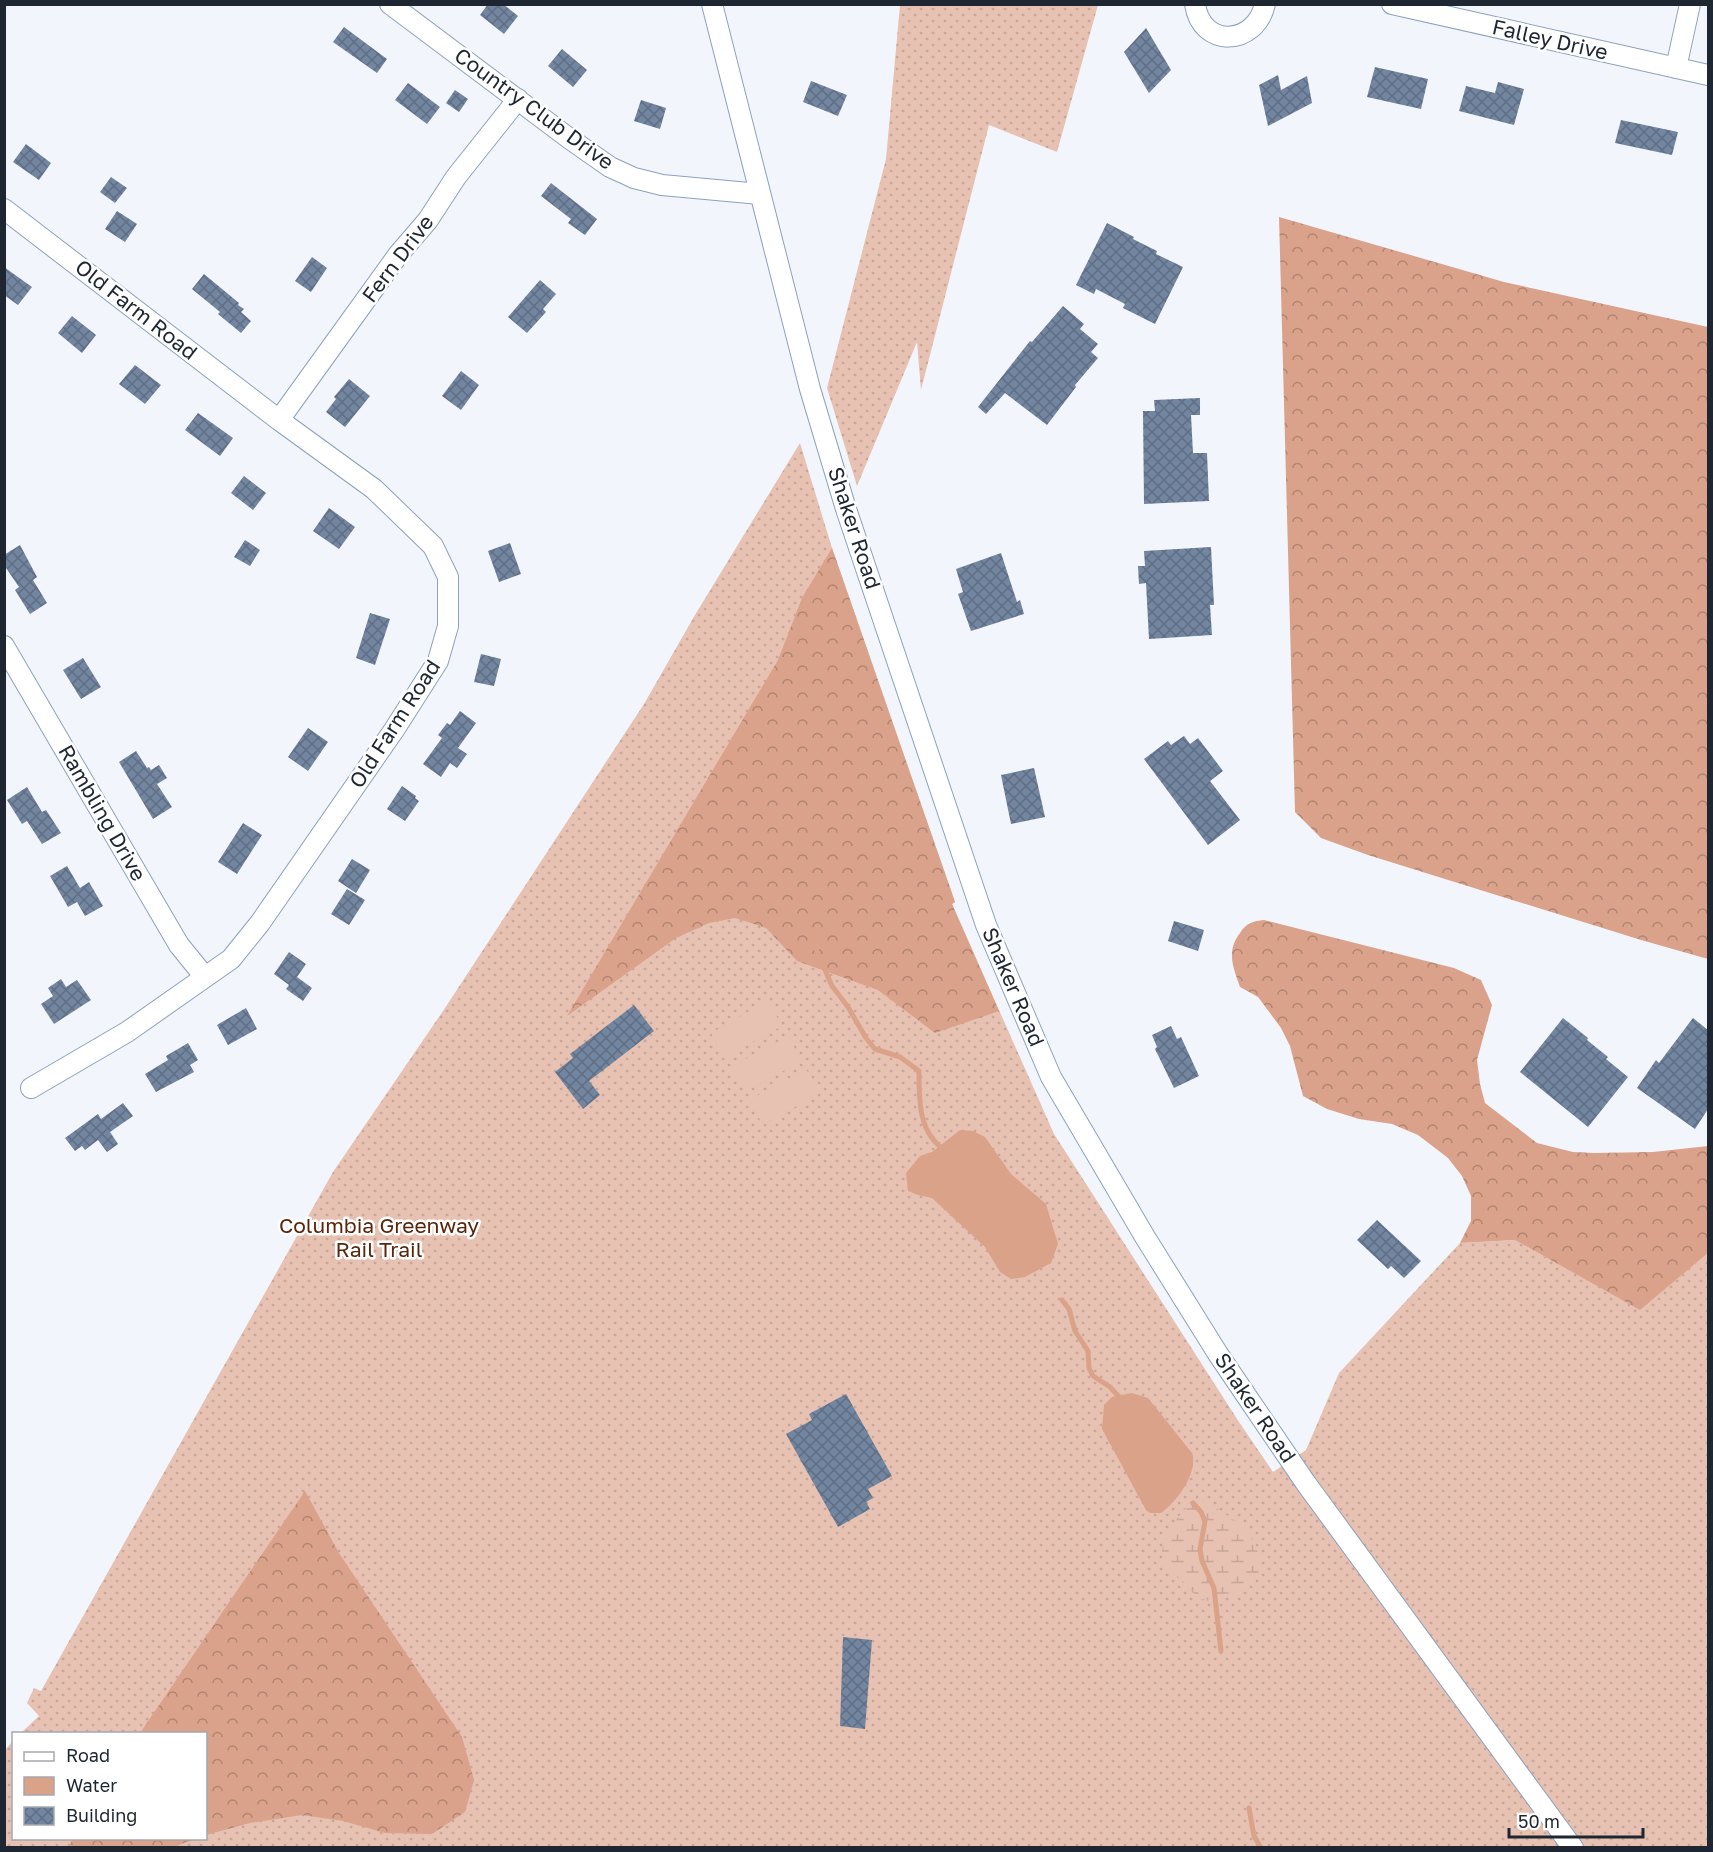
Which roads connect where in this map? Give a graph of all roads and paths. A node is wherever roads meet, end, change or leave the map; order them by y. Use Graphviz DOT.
graph roads {
  1 [pos="390,4"];
  2 [pos="712,4"];
  3 [pos="1195,4"];
  4 [pos="1265,4"];
  5 [pos="1392,4"];
  6 [pos="1690,4"];
  7 [pos="1676,68"];
  8 [pos="1708,75"];
  9 [pos="518,99"];
  10 [pos="760,194"];
  11 [pos="4,209"];
  12 [pos="279,420"];
  13 [pos="4,645"];
  14 [pos="205,977"];
  15 [pos="31,1088"];
  16 [pos="1573,1848"];
  1 -- 9 [label="street, Country Club Drive"];
  2 -- 10 [label="street, Shaker Road"];
  3 -- 4 [label="street"];
  5 -- 7 [label="street, Falley Drive"];
  6 -- 7 [label="street"];
  7 -- 8 [label="street, Falley Drive"];
  9 -- 10 [label="street, Country Club Drive"];
  9 -- 12 [label="street, Fern Drive"];
  10 -- 16 [label="street, Shaker Road"];
  11 -- 12 [label="street, Old Farm Road"];
  12 -- 14 [label="street, Old Farm Road"];
  13 -- 14 [label="street, Rambling Drive"];
  14 -- 15 [label="street, Old Farm Road"];
}
